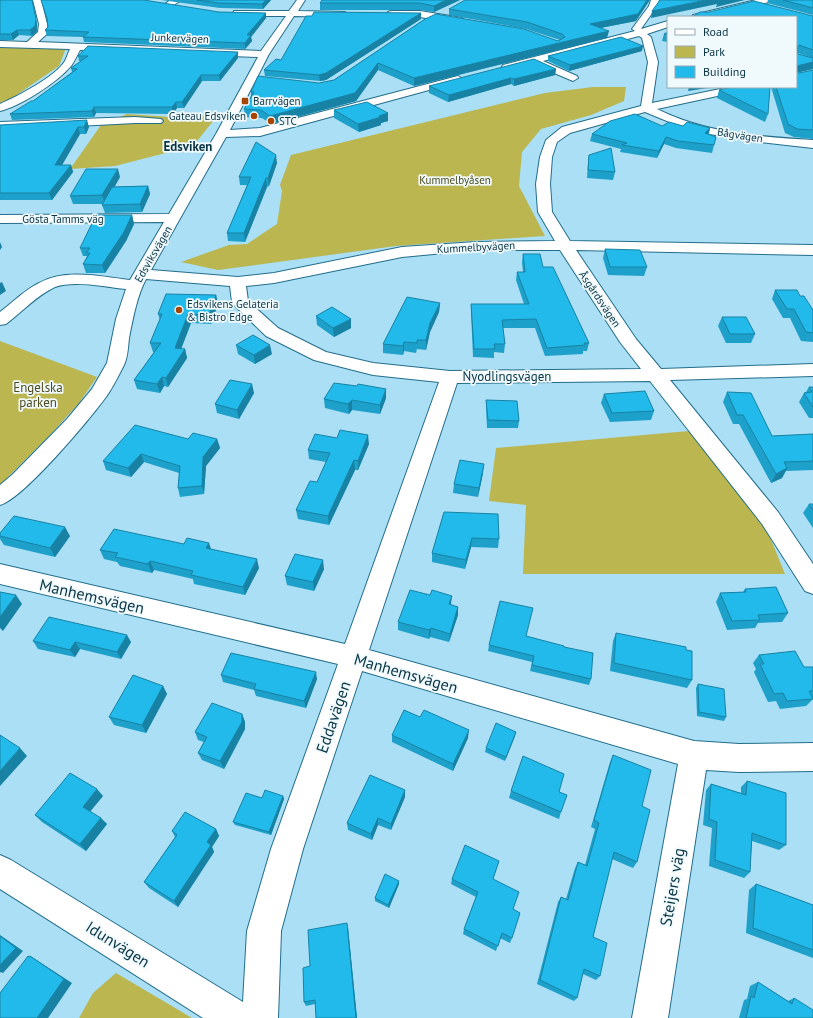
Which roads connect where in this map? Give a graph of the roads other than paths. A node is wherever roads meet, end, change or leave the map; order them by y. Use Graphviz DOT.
graph roads {
  1 [pos="37,0"];
  2 [pos="301,0"];
  3 [pos="655,0"];
  4 [pos="766,0"];
  5 [pos="751,3"];
  6 [pos="180,4"];
  7 [pos="164,5"];
  8 [pos="771,9"];
  9 [pos="447,10"];
  10 [pos="227,13"];
  11 [pos="291,14"];
  12 [pos="352,14"];
  13 [pos="382,14"];
  14 [pos="434,16"];
  15 [pos="647,16"];
  16 [pos="700,16"];
  17 [pos="421,23"];
  18 [pos="667,23"];
  19 [pos="667,23"];
  20 [pos="474,24"];
  21 [pos="658,27"];
  22 [pos="667,30"];
  23 [pos="639,31"];
  24 [pos="0,44"];
  25 [pos="29,45"];
  26 [pos="76,46"];
  27 [pos="264,54"];
  28 [pos="535,61"];
  29 [pos="497,70"];
  30 [pos="469,76"];
  31 [pos="573,78"];
  32 [pos="740,88"];
  33 [pos="0,108"];
  34 [pos="646,108"];
  35 [pos="157,121"];
  36 [pos="0,126"];
  37 [pos="222,134"];
  38 [pos="813,144"];
  39 [pos="174,218"];
  40 [pos="0,219"];
  41 [pos="565,245"];
  42 [pos="813,250"];
  43 [pos="138,280"];
  44 [pos="238,282"];
  45 [pos="0,320"];
  46 [pos="813,370"];
  47 [pos="657,376"];
  48 [pos="450,377"];
  49 [pos="0,497"];
  50 [pos="0,574"];
  51 [pos="813,584"];
  52 [pos="354,657"];
  53 [pos="694,755"];
  54 [pos="813,757"];
  55 [pos="0,871"];
  56 [pos="236,1018"];
  57 [pos="260,1018"];
  58 [pos="650,1018"];
  1 -- 25 [label="street"];
  2 -- 11 [label="street, Edsviksvägen"];
  3 -- 15 [label="street"];
  4 -- 5 [label="street"];
  5 -- 8 [label="street"];
  5 -- 16 [label="street"];
  6 -- 7 [label="street"];
  9 -- 14 [label="street"];
  10 -- 11 [label="street"];
  11 -- 12 [label="street"];
  11 -- 27 [label="street, Edsviksvägen"];
  13 -- 14 [label="street"];
  14 -- 17 [label="street"];
  14 -- 20 [label="street"];
  15 -- 18 [label="street"];
  15 -- 23 [label="street"];
  19 -- 21 [label="street"];
  21 -- 22 [label="street"];
  21 -- 23 [label="street"];
  23 -- 28 [label="street"];
  23 -- 34 [label="street"];
  24 -- 25 [label="street, Junkervägen"];
  25 -- 26 [label="street, Junkervägen"];
  26 -- 27 [label="street, Junkervägen"];
  26 -- 33 [label="street"];
  27 -- 37 [label="street, Edsviksvägen"];
  28 -- 29 [label="street"];
  28 -- 31 [label="street"];
  30 -- 37 [label="street"];
  32 -- 34 [label="street, Åsgårdsvägen"];
  34 -- 38 [label="street, Bågvägen"];
  34 -- 41 [label="street, Åsgårdsvägen"];
  35 -- 36 [label="street"];
  37 -- 39 [label="street, Edsviksvägen"];
  39 -- 40 [label="street, Gösta Tamms väg"];
  39 -- 43 [label="street, Edsviksvägen"];
  41 -- 42 [label="street, Kummelbyvägen"];
  41 -- 44 [label="street, Kummelbyvägen"];
  41 -- 47 [label="street, Åsgårdsvägen"];
  43 -- 44 [label="street, Kummelbyvägen"];
  43 -- 45 [label="street, Kummelbyvägen"];
  43 -- 49 [label="street, Edsviksvägen"];
  44 -- 48 [label="street, Nyodlingsvägen"];
  46 -- 47 [label="street, Nyodlingsvägen"];
  47 -- 48 [label="street, Nyodlingsvägen"];
  47 -- 51 [label="street, Åsgårdsvägen"];
  48 -- 52 [label="street, Eddavägen"];
  50 -- 52 [label="street, Manhemsvägen"];
  52 -- 53 [label="street, Manhemsvägen"];
  52 -- 57 [label="street, Eddavägen"];
  53 -- 54 [label="street, Manhemsvägen"];
  53 -- 58 [label="street, Steijers väg"];
  55 -- 56 [label="street, Idunvägen"];
}
